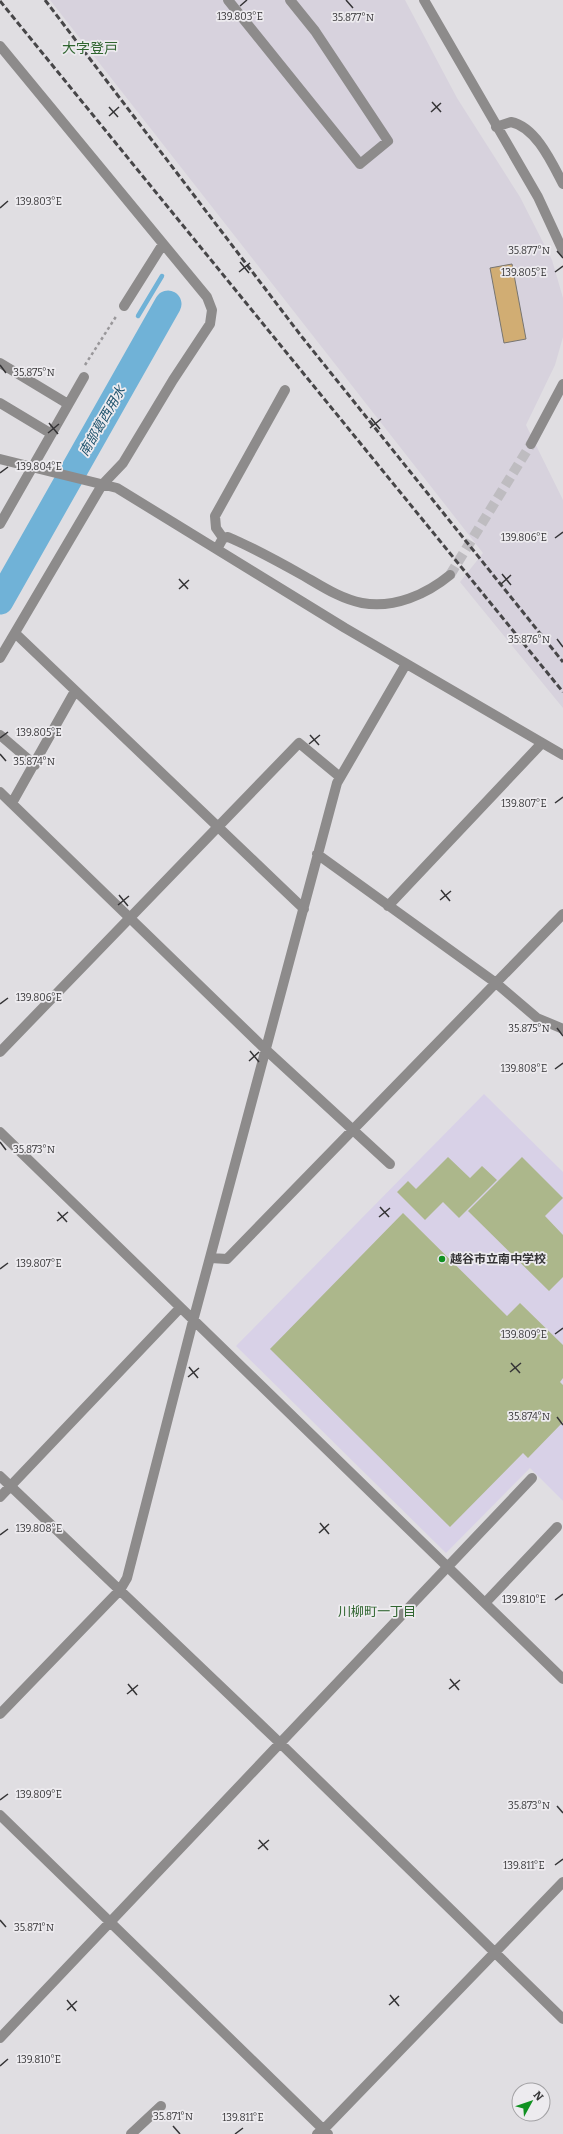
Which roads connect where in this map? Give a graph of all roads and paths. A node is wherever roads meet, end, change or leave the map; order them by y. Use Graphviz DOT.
graph roads {
  1 [pos="228,0"];
  2 [pos="290,0"];
  3 [pos="424,0"];
  4 [pos="1,49"];
  5 [pos="496,127"];
  6 [pos="563,184"];
  7 [pos="165,247"];
  8 [pos="563,251"];
  9 [pos="124,306"];
  10 [pos="0,363"];
  11 [pos="84,377"];
  12 [pos="563,384"];
  13 [pos="285,390"];
  14 [pos="0,403"];
  15 [pos="68,404"];
  16 [pos="50,433"];
  17 [pos="531,444"];
  18 [pos="0,459"];
  19 [pos="31,467"];
  20 [pos="97,484"];
  21 [pos="0,524"];
  22 [pos="223,538"];
  23 [pos="217,549"];
  24 [pos="450,575"];
  25 [pos="15,633"];
  26 [pos="0,658"];
  27 [pos="406,664"];
  28 [pos="76,691"];
  29 [pos="0,735"];
  30 [pos="542,743"];
  31 [pos="563,755"];
  32 [pos="35,765"];
  33 [pos="340,777"];
  34 [pos="0,792"];
  35 [pos="12,803"];
  36 [pos="218,827"];
  37 [pos="317,854"];
  38 [pos="388,906"];
  39 [pos="304,908"];
  40 [pos="563,914"];
  41 [pos="130,917"];
  42 [pos="496,983"];
  43 [pos="563,1029"];
  44 [pos="265,1049"];
  45 [pos="0,1052"];
  46 [pos="351,1130"];
  47 [pos="0,1132"];
  48 [pos="390,1164"];
  49 [pos="211,1258"];
  50 [pos="180,1308"];
  51 [pos="193,1320"];
  52 [pos="0,1476"];
  53 [pos="532,1478"];
  54 [pos="10,1486"];
  55 [pos="0,1497"];
  56 [pos="556,1527"];
  57 [pos="446,1566"];
  58 [pos="120,1590"];
  59 [pos="485,1603"];
  60 [pos="563,1679"];
  61 [pos="0,1714"];
  62 [pos="281,1744"];
  63 [pos="0,1815"];
  64 [pos="563,1882"];
  65 [pos="110,1920"];
  66 [pos="494,1953"];
  67 [pos="563,2019"];
  68 [pos="0,2038"];
  69 [pos="161,2106"];
  70 [pos="323,2132"];
  71 [pos="131,2134"];
  1 -- 2 [label="street"];
  3 -- 5 [label="street"];
  4 -- 7 [label="street"];
  5 -- 6 [label="street"];
  5 -- 8 [label="street"];
  7 -- 9 [label="street"];
  7 -- 20 [label="street"];
  9 -- 11 [label="path"];
  10 -- 15 [label="street"];
  11 -- 15 [label="street"];
  12 -- 17 [label="street"];
  13 -- 22 [label="street"];
  14 -- 16 [label="street"];
  15 -- 16 [label="street"];
  16 -- 19 [label="street"];
  18 -- 19 [label="street"];
  19 -- 20 [label="street"];
  19 -- 21 [label="street"];
  20 -- 23 [label="street"];
  20 -- 25 [label="street"];
  22 -- 23 [label="street"];
  22 -- 24 [label="street"];
  23 -- 27 [label="street"];
  25 -- 26 [label="street"];
  25 -- 28 [label="street"];
  27 -- 30 [label="street"];
  27 -- 33 [label="street"];
  28 -- 32 [label="street"];
  28 -- 36 [label="street"];
  29 -- 32 [label="street"];
  30 -- 31 [label="street"];
  30 -- 38 [label="street"];
  32 -- 35 [label="street"];
  33 -- 36 [label="street"];
  33 -- 37 [label="street"];
  34 -- 35 [label="street"];
  35 -- 41 [label="street"];
  36 -- 39 [label="street"];
  36 -- 41 [label="street"];
  37 -- 38 [label="street"];
  37 -- 39 [label="street"];
  38 -- 42 [label="street"];
  39 -- 44 [label="street"];
  40 -- 42 [label="street"];
  41 -- 44 [label="street"];
  41 -- 45 [label="street"];
  42 -- 43 [label="street"];
  42 -- 46 [label="street"];
  44 -- 46 [label="street"];
  44 -- 49 [label="street"];
  46 -- 48 [label="street"];
  46 -- 49 [label="street"];
  47 -- 50 [label="street"];
  49 -- 51 [label="street"];
  50 -- 51 [label="street"];
  50 -- 54 [label="street"];
  51 -- 57 [label="street"];
  51 -- 58 [label="street"];
  52 -- 54 [label="street"];
  53 -- 57 [label="street"];
  54 -- 55 [label="street"];
  54 -- 58 [label="street"];
  56 -- 59 [label="street"];
  57 -- 59 [label="street"];
  57 -- 62 [label="street"];
  58 -- 61 [label="street"];
  58 -- 62 [label="street"];
  59 -- 60 [label="street"];
  62 -- 65 [label="street"];
  62 -- 66 [label="street"];
  63 -- 65 [label="street"];
  64 -- 66 [label="street"];
  65 -- 68 [label="street"];
  65 -- 70 [label="street"];
  66 -- 67 [label="street"];
  66 -- 70 [label="street"];
  69 -- 71 [label="street"];
}
